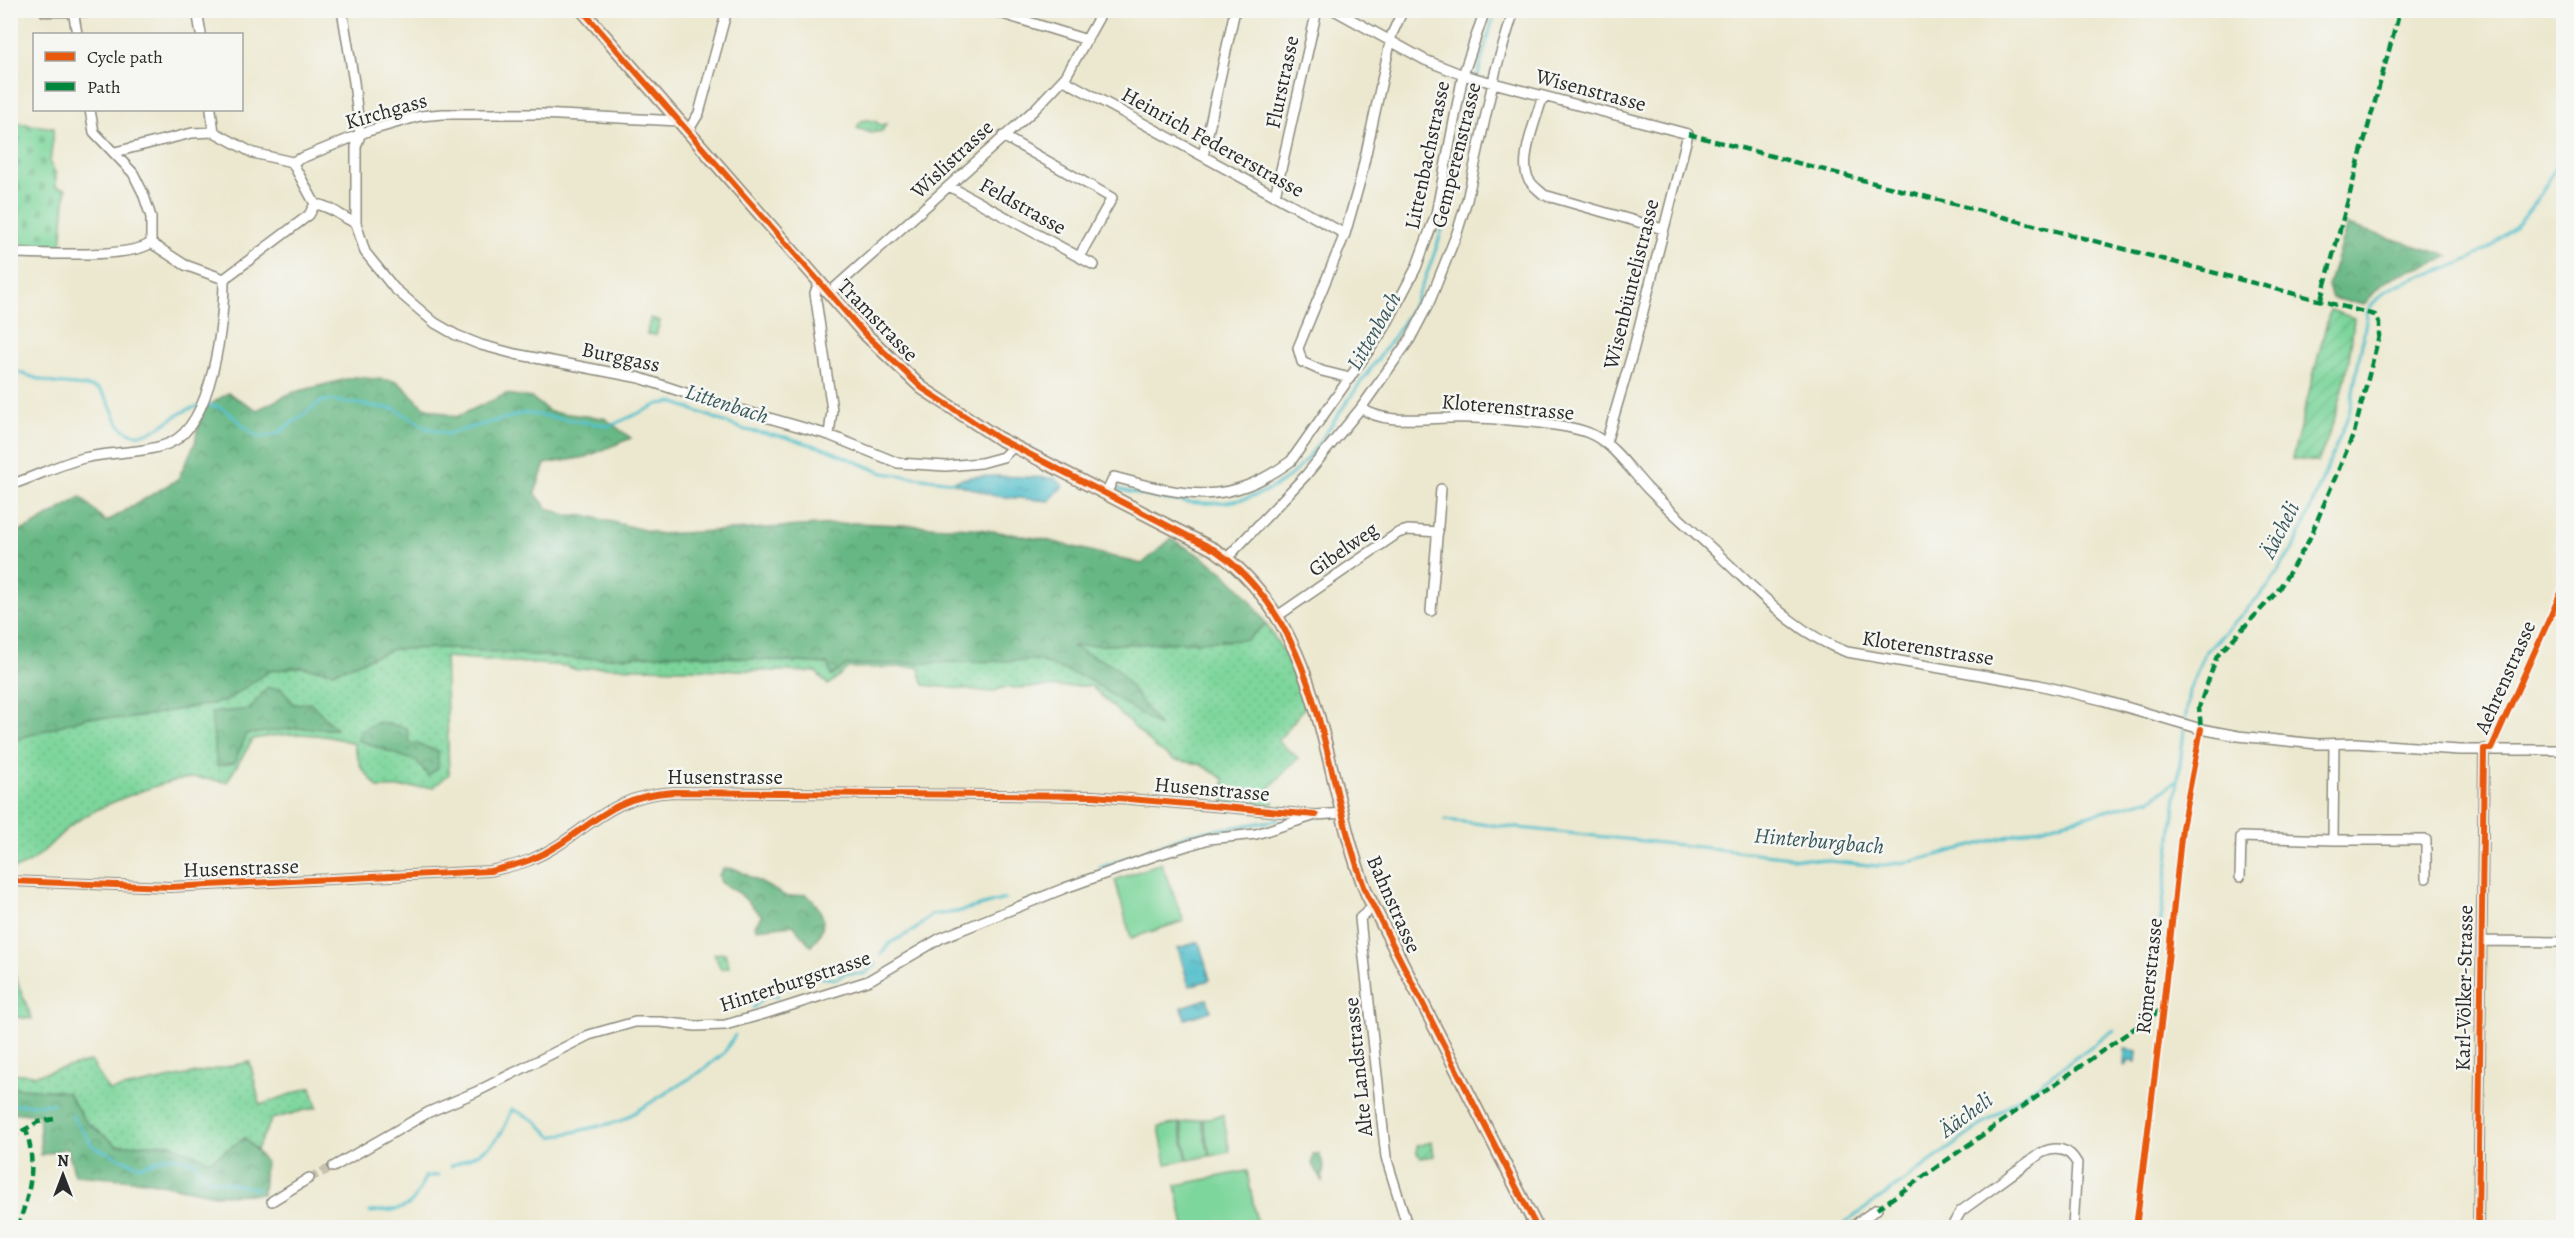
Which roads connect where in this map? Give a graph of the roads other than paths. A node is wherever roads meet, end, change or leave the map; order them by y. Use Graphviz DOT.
graph roads {
  1 [pos="45,10"];
  2 [pos="197,10"];
  3 [pos="342,10"];
  4 [pos="582,10"];
  5 [pos="726,10"];
  6 [pos="990,10"];
  7 [pos="1103,10"];
  8 [pos="1235,10"];
  9 [pos="1317,10"];
  10 [pos="1334,10"];
  11 [pos="1403,10"];
  12 [pos="1485,10"];
  13 [pos="1514,10"];
  14 [pos="1705,10"];
  15 [pos="1710,10"];
  16 [pos="73,11"];
  17 [pos="86,11"];
  18 [pos="77,33"];
  19 [pos="201,33"];
  20 [pos="1087,40"];
  21 [pos="1390,42"];
  22 [pos="1467,76"];
  23 [pos="1064,80"];
  24 [pos="1489,82"];
  25 [pos="1543,96"];
  26 [pos="90,111"];
  27 [pos="211,111"];
  28 [pos="679,121"];
  29 [pos="688,131"];
  30 [pos="214,132"];
  31 [pos="1688,134"];
  32 [pos="360,135"];
  33 [pos="1003,136"];
  34 [pos="115,152"];
  35 [pos="1203,156"];
  36 [pos="292,162"];
  37 [pos="949,186"];
  38 [pos="1275,196"];
  39 [pos="315,204"];
  40 [pos="356,223"];
  41 [pos="1663,229"];
  42 [pos="1345,234"];
  43 [pos="151,243"];
  44 [pos="10,253"];
  45 [pos="1079,257"];
  46 [pos="1094,265"];
  47 [pos="224,279"];
  48 [pos="819,282"];
  49 [pos="829,293"];
  50 [pos="1350,378"];
  51 [pos="1363,410"];
  52 [pos="829,435"];
  53 [pos="1606,443"];
  54 [pos="1014,446"];
  55 [pos="10,485"];
  56 [pos="1441,489"];
  57 [pos="1106,494"];
  58 [pos="1438,532"];
  59 [pos="1227,558"];
  60 [pos="1431,611"];
  61 [pos="1276,617"];
  62 [pos="2334,744"];
  63 [pos="2484,749"];
  64 [pos="2564,750"];
  65 [pos="1344,813"];
  66 [pos="1316,815"];
  67 [pos="2333,840"];
  68 [pos="2240,877"];
  69 [pos="2426,878"];
  70 [pos="10,881"];
  71 [pos="1373,907"];
  72 [pos="2481,941"];
  73 [pos="2564,942"];
  74 [pos="333,1167"];
  75 [pos="309,1178"];
  76 [pos="272,1201"];
  77 [pos="1877,1209"];
  78 [pos="1408,1227"];
  79 [pos="1537,1227"];
  80 [pos="1851,1227"];
  81 [pos="1952,1227"];
  82 [pos="2073,1227"];
  83 [pos="2478,1227"];
  1 -- 16 [label="main road"];
  2 -- 19 [label="street"];
  3 -- 32 [label="street, Burggass"];
  4 -- 28 [label="main road, Tramstrasse"];
  5 -- 29 [label="street"];
  6 -- 20 [label="street"];
  7 -- 20 [label="street, Wislistrasse"];
  8 -- 35 [label="street"];
  9 -- 38 [label="street, Flurstrasse"];
  10 -- 21 [label="street, Wisenstrasse"];
  11 -- 21 [label="street"];
  12 -- 22 [label="street, Littenbachstrasse"];
  13 -- 24 [label="street, Gemperenstrasse"];
  14 -- 15 [label="street"];
  16 -- 17 [label="main road"];
  16 -- 18 [label="street"];
  20 -- 23 [label="street, Wislistrasse"];
  21 -- 22 [label="street, Wisenstrasse"];
  21 -- 42 [label="street"];
  22 -- 24 [label="street, Wisenstrasse"];
  22 -- 50 [label="street, Littenbachstrasse"];
  23 -- 33 [label="street, Wislistrasse"];
  23 -- 35 [label="street, Heinrich Federerstrasse"];
  24 -- 25 [label="street, Wisenstrasse"];
  24 -- 51 [label="street, Gemperenstrasse"];
  25 -- 31 [label="street, Wisenstrasse"];
  25 -- 41 [label="street"];
  26 -- 34 [label="street"];
  27 -- 30 [label="street"];
  28 -- 29 [label="main road, Tramstrasse"];
  28 -- 32 [label="street, Kirchgass"];
  29 -- 48 [label="main road, Tramstrasse"];
  30 -- 34 [label="street"];
  30 -- 36 [label="street"];
  31 -- 41 [label="street, Wisenbüntelistrasse"];
  32 -- 36 [label="street, Kirchgass"];
  32 -- 40 [label="street, Burggass"];
  33 -- 37 [label="street, Wislistrasse"];
  33 -- 45 [label="street, Feldstrasse"];
  34 -- 43 [label="street"];
  35 -- 38 [label="street, Heinrich Federerstrasse"];
  36 -- 39 [label="street"];
  37 -- 45 [label="street, Feldstrasse"];
  37 -- 49 [label="street, Wislistrasse"];
  38 -- 42 [label="street, Heinrich Federerstrasse"];
  39 -- 40 [label="street"];
  39 -- 47 [label="street"];
  40 -- 52 [label="street, Burggass"];
  41 -- 53 [label="street, Wisenbüntelistrasse"];
  42 -- 50 [label="street"];
  43 -- 44 [label="street"];
  43 -- 47 [label="street"];
  45 -- 46 [label="street, Feldstrasse"];
  47 -- 55 [label="street"];
  48 -- 49 [label="main road, Tramstrasse"];
  48 -- 52 [label="street"];
  49 -- 54 [label="main road, Tramstrasse"];
  50 -- 57 [label="street, Littenbachstrasse"];
  51 -- 53 [label="street, Kloterenstrasse"];
  51 -- 59 [label="street, Gemperenstrasse"];
  52 -- 54 [label="street, Burggass"];
  53 -- 62 [label="street, Kloterenstrasse"];
  54 -- 57 [label="main road, Tramstrasse"];
  56 -- 58 [label="street"];
  57 -- 59 [label="main road, Tramstrasse"];
  58 -- 60 [label="street"];
  58 -- 61 [label="street, Gibelweg"];
  59 -- 61 [label="main road, Bahnstrasse"];
  61 -- 65 [label="main road, Bahnstrasse"];
  62 -- 63 [label="street, Kloterenstrasse"];
  62 -- 67 [label="street"];
  63 -- 64 [label="street, Kloterenstrasse"];
  63 -- 72 [label="street, Karl-Völker-Strasse"];
  65 -- 66 [label="street, Hinterburgstrasse"];
  65 -- 71 [label="main road, Bahnstrasse"];
  66 -- 70 [label="street, Husenstrasse"];
  66 -- 74 [label="street, Hinterburgstrasse"];
  67 -- 68 [label="street"];
  67 -- 69 [label="street"];
  71 -- 78 [label="street, Alte Landstrasse"];
  71 -- 79 [label="main road, Bahnstrasse"];
  72 -- 73 [label="street, Karl-Völker-Strasse"];
  72 -- 83 [label="street, Karl-Völker-Strasse"];
  75 -- 76 [label="street"];
  77 -- 80 [label="street"];
  81 -- 82 [label="street"];
}
